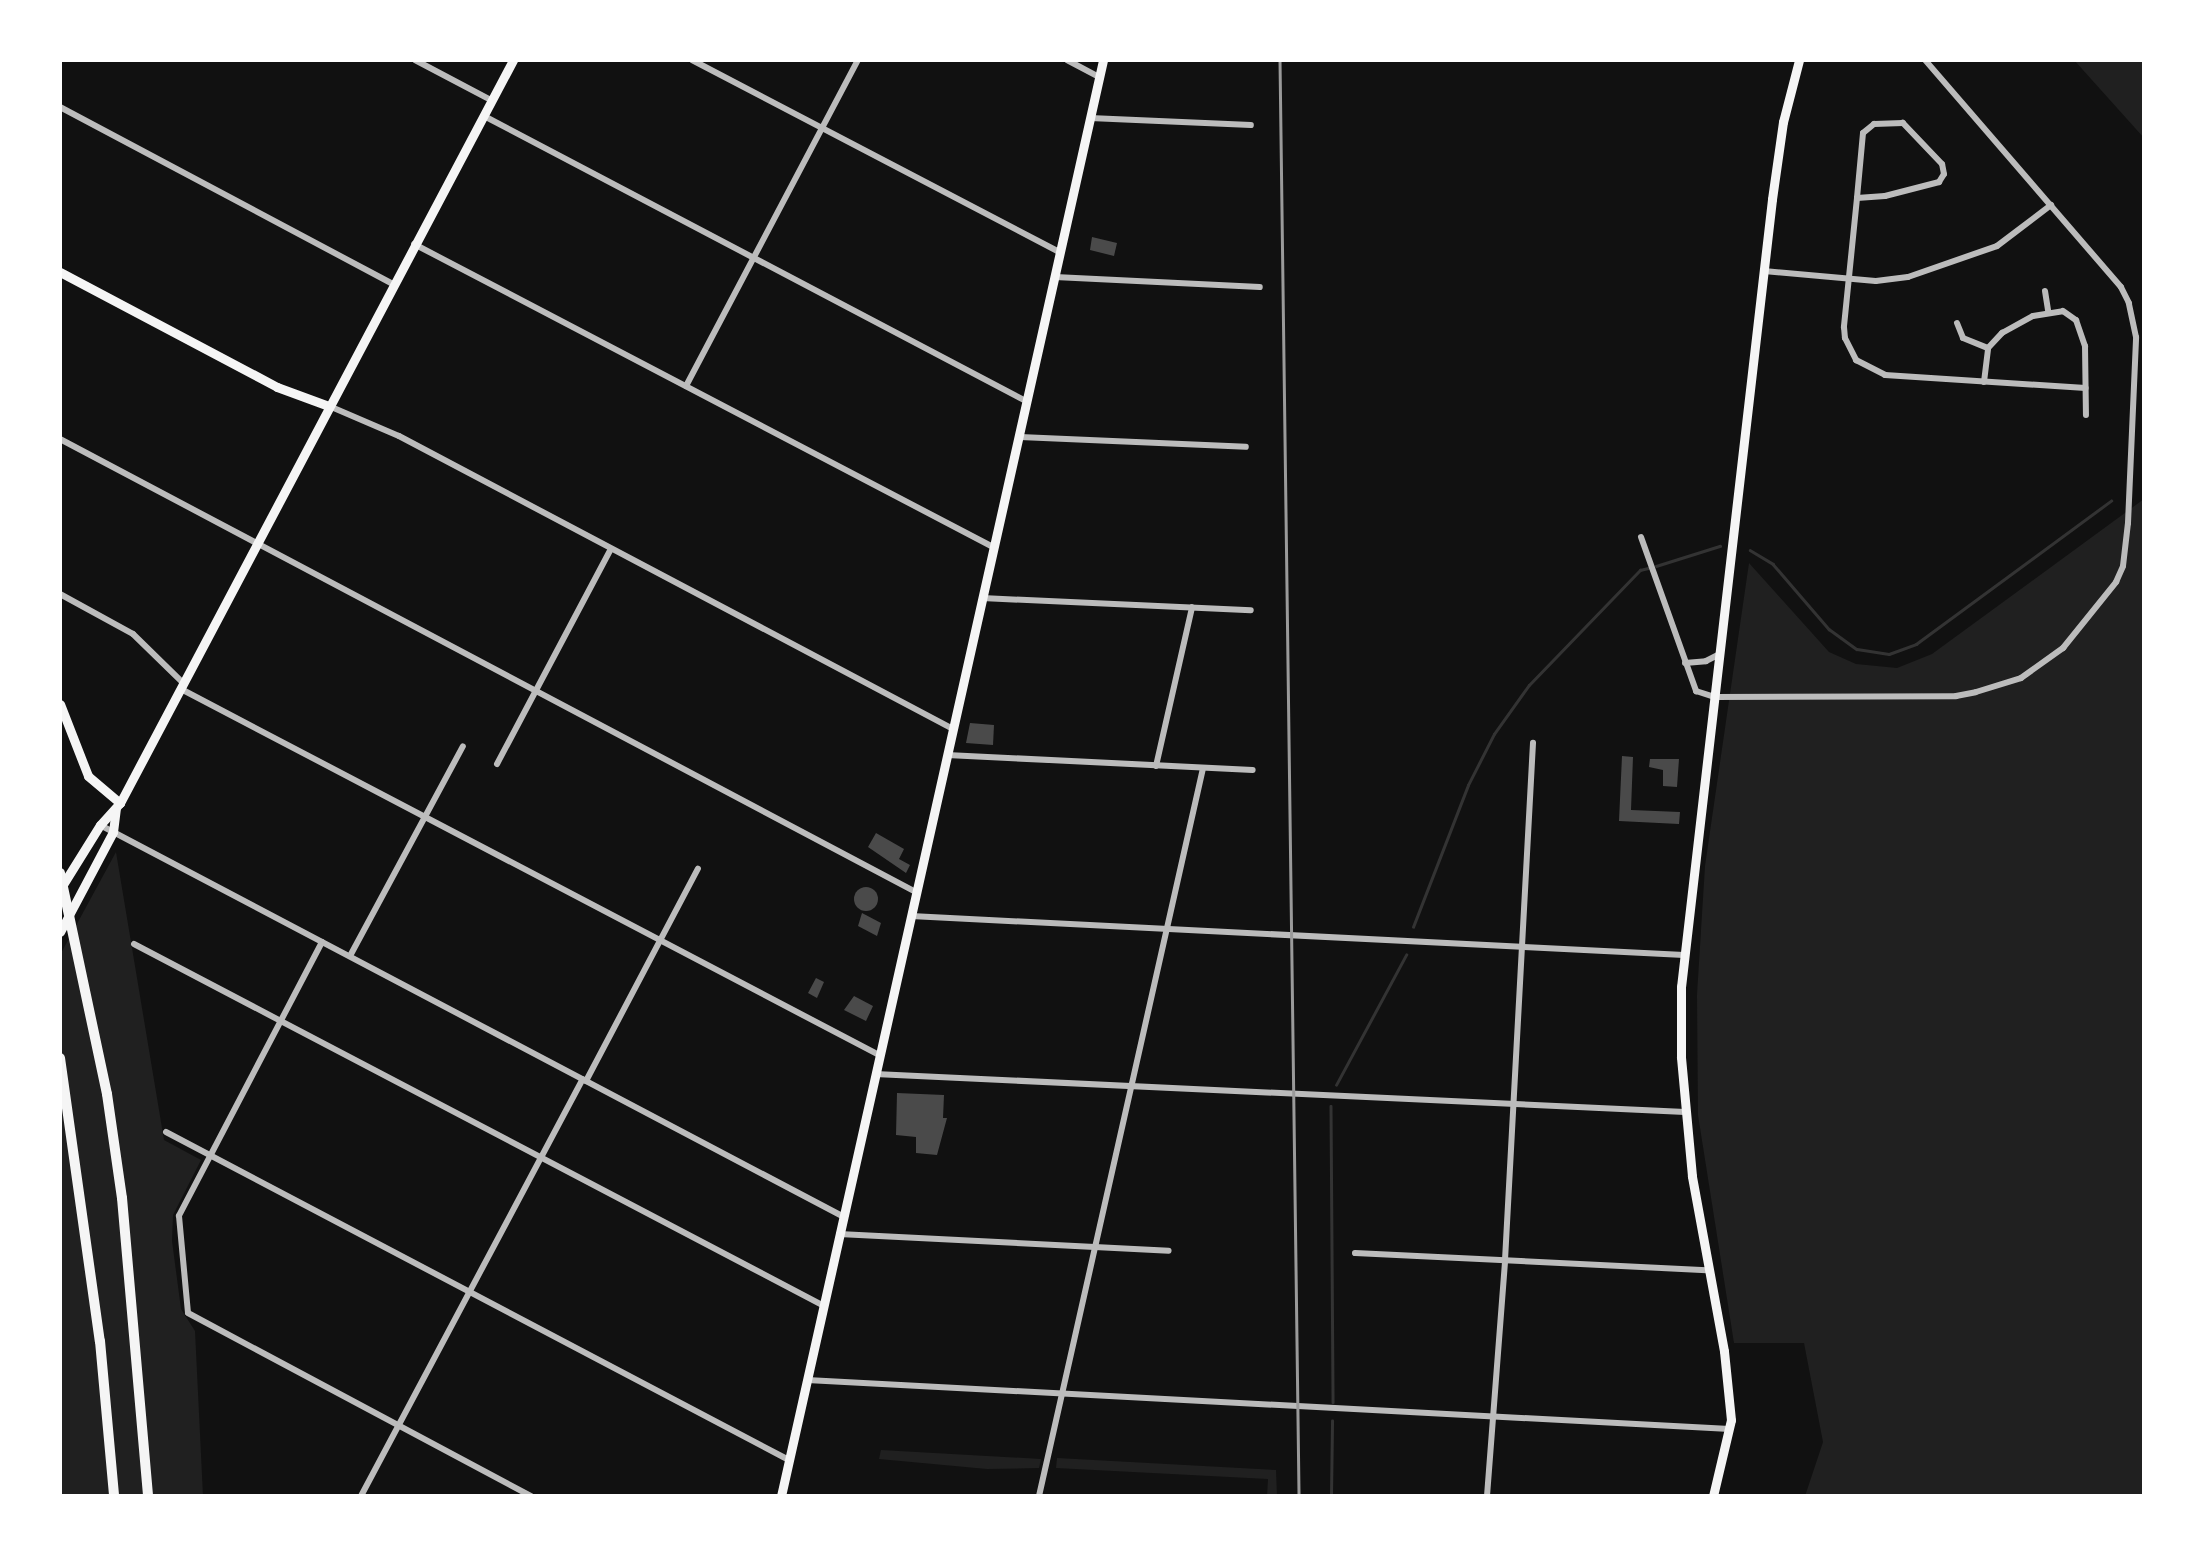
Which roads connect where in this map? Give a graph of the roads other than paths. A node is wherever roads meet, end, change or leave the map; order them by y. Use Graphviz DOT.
graph roads {
  1 [pos="415,60"];
  2 [pos="513,60"];
  3 [pos="692,60"];
  4 [pos="858,60"];
  5 [pos="1067,60"];
  6 [pos="1103,60"];
  7 [pos="1799,60"];
  8 [pos="1925,60"];
  9 [pos="1099,77"];
  10 [pos="492,100"];
  11 [pos="60,108"];
  12 [pos="483,116"];
  13 [pos="1090,118"];
  14 [pos="1251,124"];
  15 [pos="822,128"];
  16 [pos="1857,198"];
  17 [pos="2052,206"];
  18 [pos="414,244"];
  19 [pos="1061,253"];
  20 [pos="754,258"];
  21 [pos="1764,270"];
  22 [pos="60,272"];
  23 [pos="1056,277"];
  24 [pos="1849,279"];
  25 [pos="393,284"];
  26 [pos="1260,287"];
  27 [pos="2045,292"];
  28 [pos="2048,311"];
  29 [pos="1956,324"];
  30 [pos="1988,348"];
  31 [pos="1984,382"];
  32 [pos="686,386"];
  33 [pos="2086,388"];
  34 [pos="1027,402"];
  35 [pos="330,406"];
  36 [pos="2086,415"];
  37 [pos="1020,437"];
  38 [pos="60,439"];
  39 [pos="1246,446"];
  40 [pos="1640,537"];
  41 [pos="259,544"];
  42 [pos="994,547"];
  43 [pos="612,548"];
  44 [pos="60,594"];
  45 [pos="982,598"];
  46 [pos="1192,607"];
  47 [pos="1251,610"];
  48 [pos="1720,654"];
  49 [pos="1685,663"];
  50 [pos="182,687"];
  51 [pos="536,690"];
  52 [pos="1714,697"];
  53 [pos="60,704"];
  54 [pos="952,730"];
  55 [pos="1533,743"];
  56 [pos="464,746"];
  57 [pos="947,755"];
  58 [pos="497,764"];
  59 [pos="1156,766"];
  60 [pos="1203,768"];
  61 [pos="1253,770"];
  62 [pos="118,806"];
  63 [pos="425,817"];
  64 [pos="100,825"];
  65 [pos="113,832"];
  66 [pos="698,870"];
  67 [pos="60,873"];
  68 [pos="60,890"];
  69 [pos="916,892"];
  70 [pos="910,916"];
  71 [pos="1167,928"];
  72 [pos="60,932"];
  73 [pos="660,940"];
  74 [pos="322,942"];
  75 [pos="134,944"];
  76 [pos="1521,945"];
  77 [pos="1684,955"];
  78 [pos="350,956"];
  79 [pos="280,1020"];
  80 [pos="879,1055"];
  81 [pos="60,1058"];
  82 [pos="875,1074"];
  83 [pos="584,1080"];
  84 [pos="1131,1087"];
  85 [pos="1514,1103"];
  86 [pos="1685,1112"];
  87 [pos="166,1132"];
  88 [pos="210,1157"];
  89 [pos="540,1158"];
  90 [pos="844,1216"];
  91 [pos="840,1234"];
  92 [pos="1094,1247"];
  93 [pos="1169,1251"];
  94 [pos="1355,1254"];
  95 [pos="1505,1260"];
  96 [pos="1706,1270"];
  97 [pos="468,1292"];
  98 [pos="824,1306"];
  99 [pos="807,1380"];
  100 [pos="1062,1394"];
  101 [pos="1495,1419"];
  102 [pos="398,1426"];
  103 [pos="1731,1429"];
  104 [pos="789,1460"];
  105 [pos="114,1496"];
  106 [pos="148,1496"];
  107 [pos="361,1496"];
  108 [pos="531,1496"];
  109 [pos="781,1496"];
  110 [pos="1039,1496"];
  111 [pos="1487,1496"];
  112 [pos="1713,1496"];
  1 -- 10 [label="street"];
  2 -- 10 [label="main road"];
  3 -- 15 [label="street"];
  4 -- 15 [label="street"];
  5 -- 9 [label="street"];
  6 -- 9 [label="main road"];
  7 -- 21 [label="main road"];
  8 -- 17 [label="street"];
  9 -- 13 [label="main road"];
  10 -- 12 [label="main road"];
  11 -- 25 [label="street"];
  12 -- 18 [label="main road"];
  12 -- 20 [label="street"];
  13 -- 14 [label="street"];
  13 -- 19 [label="main road"];
  15 -- 19 [label="street"];
  15 -- 20 [label="street"];
  16 -- 16 [label="street"];
  16 -- 24 [label="street"];
  17 -- 24 [label="street"];
  17 -- 52 [label="street"];
  18 -- 25 [label="main road"];
  18 -- 32 [label="street"];
  19 -- 23 [label="main road"];
  20 -- 32 [label="street"];
  20 -- 34 [label="street"];
  21 -- 24 [label="street"];
  21 -- 48 [label="main road"];
  22 -- 35 [label="main road"];
  23 -- 26 [label="street"];
  23 -- 34 [label="main road"];
  24 -- 31 [label="street"];
  25 -- 35 [label="main road"];
  27 -- 28 [label="street"];
  28 -- 30 [label="street"];
  28 -- 33 [label="street"];
  29 -- 30 [label="street"];
  30 -- 31 [label="street"];
  31 -- 33 [label="street"];
  32 -- 42 [label="street"];
  33 -- 36 [label="street"];
  34 -- 37 [label="main road"];
  35 -- 41 [label="main road"];
  35 -- 43 [label="street"];
  37 -- 39 [label="street"];
  37 -- 42 [label="main road"];
  38 -- 41 [label="street"];
  40 -- 49 [label="street"];
  41 -- 50 [label="main road"];
  41 -- 51 [label="street"];
  42 -- 45 [label="main road"];
  43 -- 51 [label="street"];
  43 -- 54 [label="street"];
  44 -- 50 [label="street"];
  45 -- 46 [label="street"];
  45 -- 54 [label="main road"];
  46 -- 47 [label="street"];
  46 -- 59 [label="street"];
  48 -- 49 [label="street"];
  48 -- 52 [label="main road"];
  49 -- 52 [label="street"];
  50 -- 62 [label="main road"];
  50 -- 63 [label="street"];
  51 -- 58 [label="street"];
  51 -- 69 [label="street"];
  52 -- 77 [label="main road"];
  53 -- 62 [label="main road"];
  54 -- 57 [label="main road"];
  55 -- 76 [label="street"];
  56 -- 63 [label="street"];
  57 -- 59 [label="street"];
  57 -- 69 [label="main road"];
  59 -- 60 [label="street"];
  60 -- 61 [label="street"];
  60 -- 71 [label="street"];
  62 -- 64 [label="main road"];
  62 -- 65 [label="main road"];
  63 -- 73 [label="street"];
  63 -- 78 [label="street"];
  64 -- 65 [label="street"];
  64 -- 68 [label="main road"];
  65 -- 72 [label="main road"];
  65 -- 74 [label="street"];
  66 -- 73 [label="street"];
  67 -- 106 [label="highway"];
  69 -- 70 [label="main road"];
  70 -- 71 [label="street"];
  70 -- 80 [label="main road"];
  71 -- 76 [label="street"];
  71 -- 84 [label="street"];
  73 -- 80 [label="street"];
  73 -- 83 [label="street"];
  74 -- 78 [label="street"];
  74 -- 79 [label="street"];
  75 -- 79 [label="street"];
  76 -- 77 [label="street"];
  76 -- 85 [label="street"];
  77 -- 86 [label="main road"];
  78 -- 83 [label="street"];
  79 -- 88 [label="street"];
  79 -- 89 [label="street"];
  80 -- 82 [label="main road"];
  81 -- 105 [label="highway"];
  82 -- 84 [label="street"];
  82 -- 90 [label="main road"];
  83 -- 89 [label="street"];
  83 -- 90 [label="street"];
  84 -- 85 [label="street"];
  84 -- 92 [label="street"];
  85 -- 86 [label="street"];
  85 -- 95 [label="street"];
  86 -- 96 [label="main road"];
  87 -- 88 [label="street"];
  88 -- 97 [label="street"];
  88 -- 102 [label="street"];
  89 -- 97 [label="street"];
  89 -- 98 [label="street"];
  90 -- 91 [label="main road"];
  91 -- 92 [label="street"];
  91 -- 98 [label="main road"];
  92 -- 93 [label="street"];
  92 -- 100 [label="street"];
  94 -- 95 [label="street"];
  95 -- 96 [label="street"];
  95 -- 101 [label="street"];
  96 -- 103 [label="main road"];
  97 -- 102 [label="street"];
  97 -- 104 [label="street"];
  98 -- 99 [label="main road"];
  99 -- 100 [label="street"];
  99 -- 104 [label="main road"];
  100 -- 101 [label="street"];
  100 -- 110 [label="street"];
  101 -- 103 [label="street"];
  101 -- 111 [label="street"];
  102 -- 107 [label="street"];
  102 -- 108 [label="street"];
  103 -- 112 [label="main road"];
  104 -- 109 [label="main road"];
}
